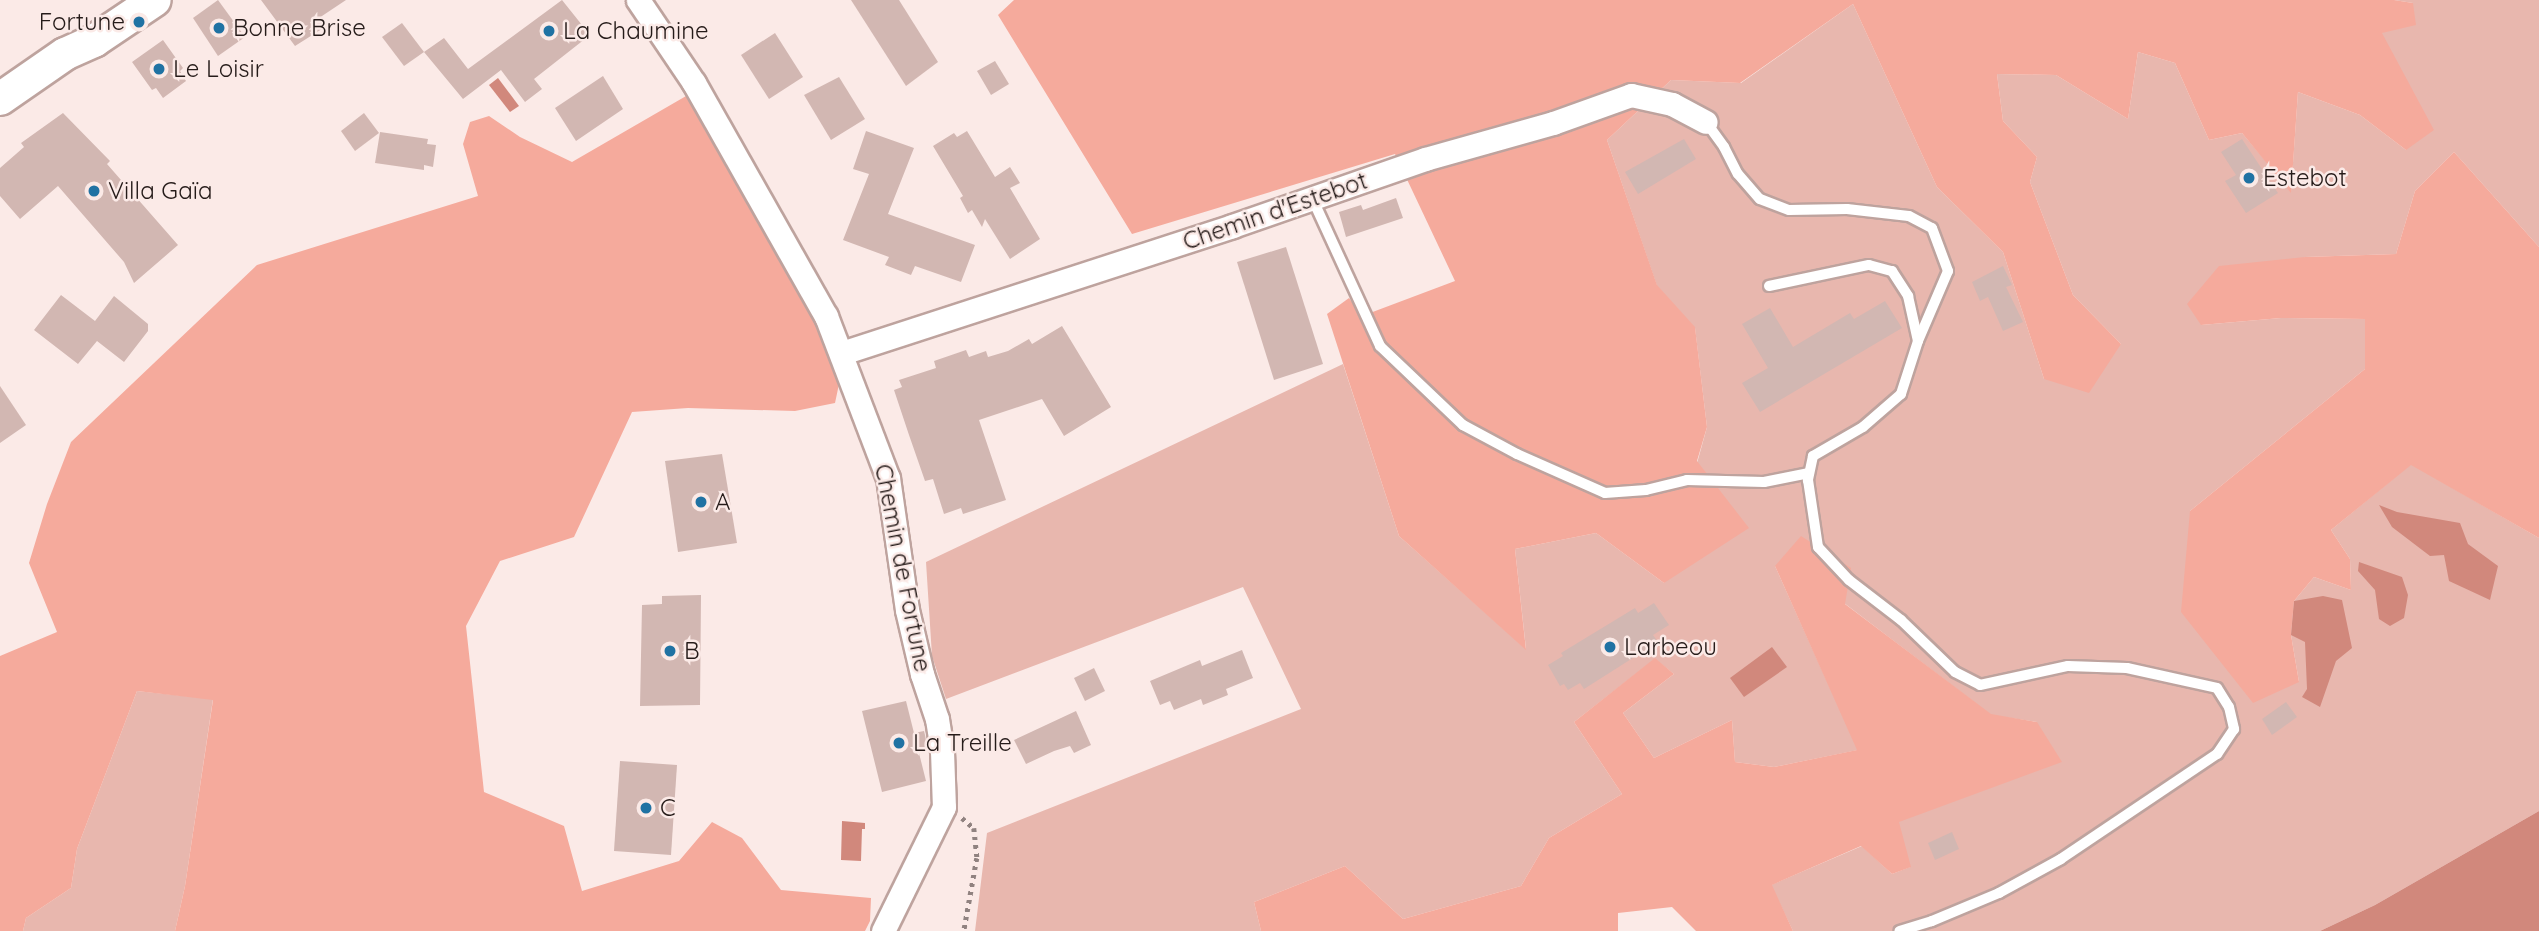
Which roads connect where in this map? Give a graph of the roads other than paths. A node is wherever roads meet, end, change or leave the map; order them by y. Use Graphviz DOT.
graph roads {
  1 [pos="120,0"];
  2 [pos="155,0"];
  3 [pos="638,0"];
  4 [pos="65,54"];
  5 [pos="0,99"];
  6 [pos="1706,122"];
  7 [pos="1312,198"];
  8 [pos="1769,286"];
  9 [pos="1918,341"];
  10 [pos="842,353"];
  11 [pos="1810,473"];
  12 [pos="1934,926"];
  13 [pos="883,931"];
  14 [pos="1899,931"];
  1 -- 4 [label="main road"];
  2 -- 4 [label="main road"];
  3 -- 10 [label="street, Chemin de Fortune"];
  4 -- 5 [label="main road"];
  6 -- 7 [label="street, Chemin d'Estebot"];
  6 -- 9 [label="lane"];
  7 -- 10 [label="street, Chemin d'Estebot"];
  7 -- 11 [label="lane"];
  8 -- 9 [label="lane"];
  9 -- 11 [label="lane"];
  10 -- 13 [label="street, Chemin de Fortune"];
  11 -- 12 [label="lane"];
  12 -- 14 [label="lane"];
}
